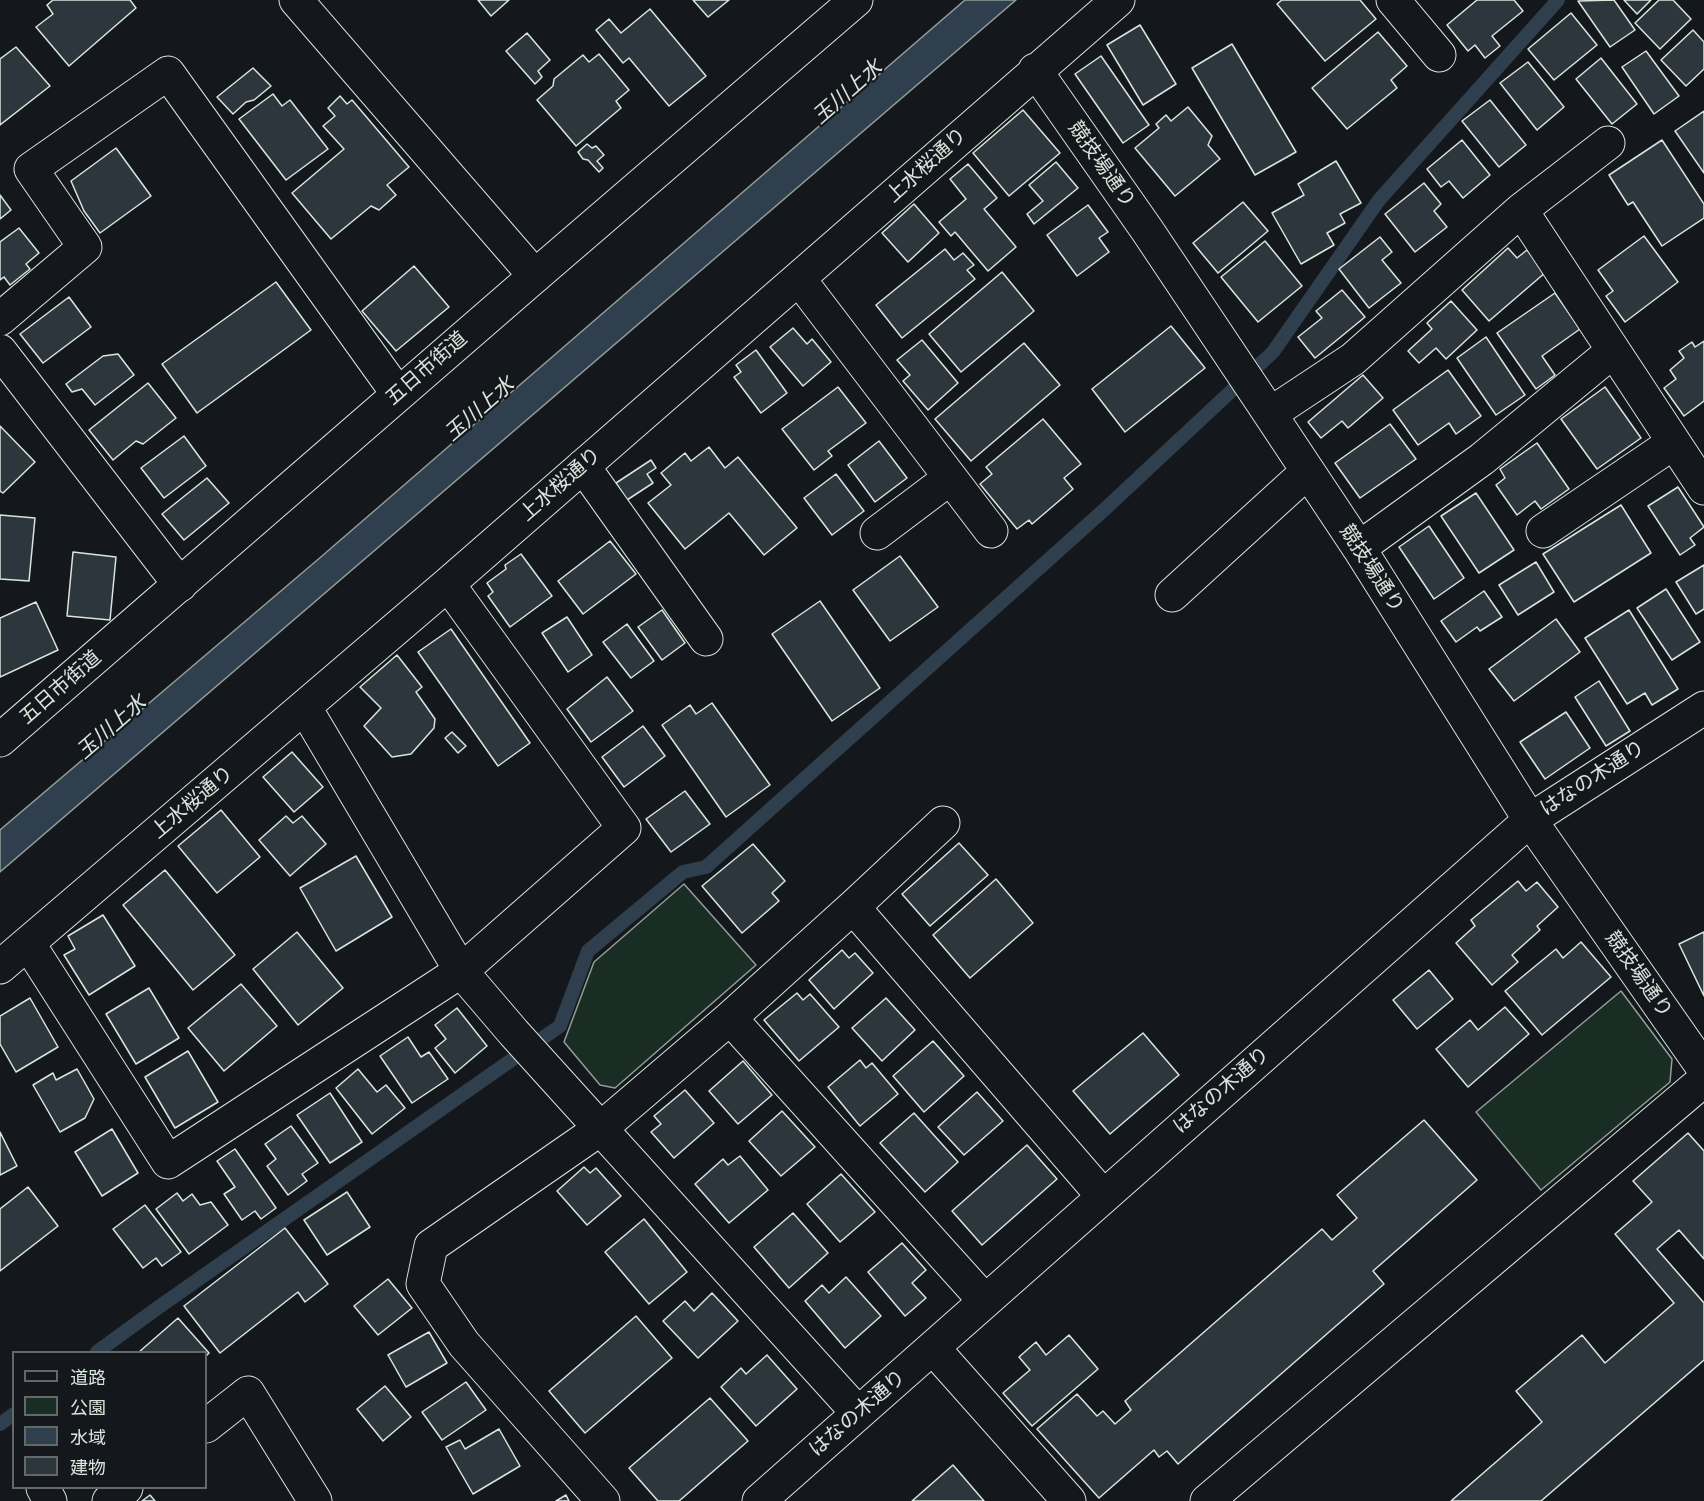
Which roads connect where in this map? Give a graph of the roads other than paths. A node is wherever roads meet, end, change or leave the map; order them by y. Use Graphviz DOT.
graph roads {
  1 [pos="296,0"];
  2 [pos="1118,0"];
  3 [pos="1393,0"];
  4 [pos="845,4"];
  5 [pos="1439,55"];
  6 [pos="1035,70"];
  7 [pos="1608,143"];
  8 [pos="1521,210"];
  9 [pos="535,276"];
  10 [pos="799,279"];
  11 [pos="0,319"];
  12 [pos="0,351"];
  13 [pos="1613,351"];
  14 [pos="398,394"];
  15 [pos="1266,408"];
  16 [pos="1673,443"];
  17 [pos="583,466"];
  18 [pos="1307,472"];
  19 [pos="950,478"];
  20 [pos="1704,488"];
  21 [pos="991,531"];
  22 [pos="1543,531"];
  23 [pos="877,533"];
  24 [pos="1359,548"];
  25 [pos="448,584"];
  26 [pos="180,585"];
  27 [pos="1173,595"];
  28 [pos="706,639"];
  29 [pos="305,708"];
  30 [pos="1704,708"];
  31 [pos="0,740"];
  32 [pos="1530,820"];
  33 [pos="943,823"];
  34 [pos="853,907"];
  35 [pos="28,943"];
  36 [pos="0,967"];
  37 [pos="460,971"];
  38 [pos="730,1018"];
  39 [pos="1704,1069"];
  40 [pos="1704,1080"];
  41 [pos="600,1129"];
  42 [pos="1103,1196"];
  43 [pos="985,1301"];
  44 [pos="933,1348"];
  45 [pos="858,1413"];
  46 [pos="207,1425"];
  47 [pos="125,1489"];
  48 [pos="109,1501"];
  49 [pos="315,1501"];
  50 [pos="603,1501"];
  51 [pos="759,1501"];
  52 [pos="1069,1501"];
  53 [pos="1207,1501"];
  1 -- 9 [label="street"];
  2 -- 6 [label="street, 上水桜通り"];
  3 -- 5 [label="street"];
  4 -- 9 [label="street, 五日市街道"];
  6 -- 10 [label="street, 上水桜通り"];
  6 -- 15 [label="street, 競技場通り"];
  7 -- 8 [label="street"];
  8 -- 13 [label="street"];
  8 -- 15 [label="street"];
  9 -- 14 [label="street, 五日市街道"];
  10 -- 17 [label="street, 上水桜通り"];
  10 -- 19 [label="street"];
  11 -- 14 [label="street"];
  12 -- 26 [label="street"];
  13 -- 16 [label="street"];
  13 -- 24 [label="street"];
  14 -- 26 [label="street, 五日市街道"];
  15 -- 18 [label="street, 競技場通り"];
  16 -- 20 [label="street"];
  16 -- 22 [label="street"];
  17 -- 25 [label="street, 上水桜通り"];
  17 -- 28 [label="street"];
  18 -- 24 [label="street, 競技場通り"];
  18 -- 27 [label="street"];
  19 -- 21 [label="street"];
  19 -- 23 [label="street"];
  24 -- 32 [label="street, 競技場通り"];
  25 -- 29 [label="street, 上水桜通り"];
  25 -- 37 [label="street"];
  26 -- 31 [label="street, 五日市街道"];
  29 -- 35 [label="street, 上水桜通り"];
  29 -- 37 [label="street"];
  30 -- 32 [label="street, はなの木通り"];
  32 -- 39 [label="street, 競技場通り"];
  32 -- 42 [label="street, はなの木通り"];
  33 -- 34 [label="street"];
  34 -- 38 [label="street"];
  34 -- 42 [label="street"];
  35 -- 36 [label="street, 上水桜通り"];
  35 -- 37 [label="street"];
  37 -- 41 [label="street"];
  38 -- 41 [label="street"];
  38 -- 43 [label="street"];
  40 -- 53 [label="street"];
  41 -- 45 [label="street"];
  41 -- 50 [label="street"];
  42 -- 43 [label="street, はなの木通り"];
  43 -- 44 [label="street, はなの木通り"];
  44 -- 45 [label="street, はなの木通り"];
  44 -- 52 [label="street"];
  45 -- 51 [label="street, はなの木通り"];
  46 -- 49 [label="street"];
  47 -- 48 [label="street"];
}
